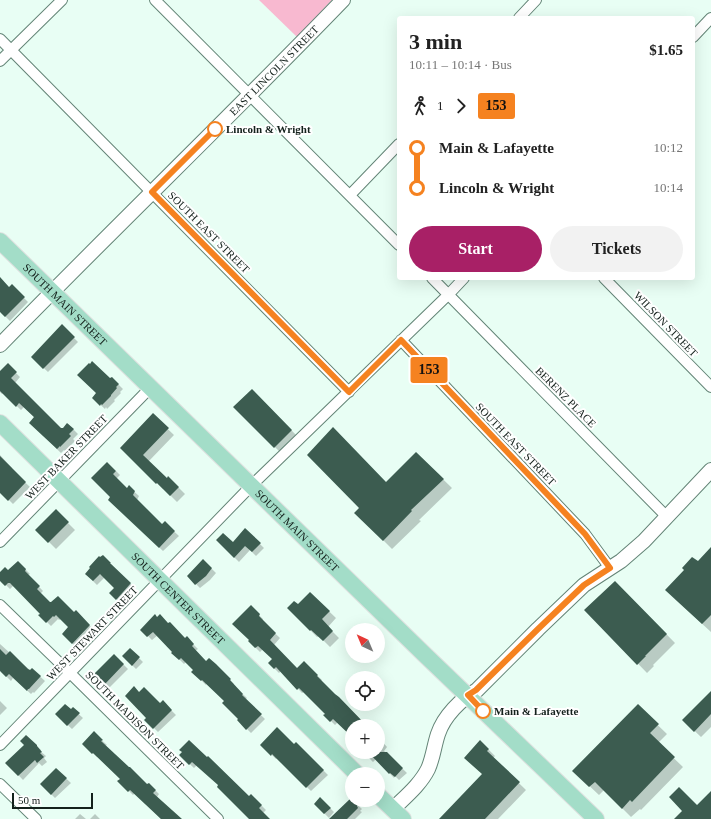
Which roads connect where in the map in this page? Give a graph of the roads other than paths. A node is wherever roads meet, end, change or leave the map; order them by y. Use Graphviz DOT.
graph roads {
  1 [pos="62,0"];
  2 [pos="155,0"];
  3 [pos="343,0"];
  4 [pos="536,0"];
  5 [pos="521,16"];
  6 [pos="711,18"];
  7 [pos="695,35"];
  8 [pos="0,39"];
  9 [pos="11,50"];
  10 [pos="0,61"];
  11 [pos="250,96"];
  12 [pos="397,146"];
  13 [pos="152,192"];
  14 [pos="350,195"];
  15 [pos="0,241"];
  16 [pos="397,243"];
  17 [pos="434,280"];
  18 [pos="462,280"];
  19 [pos="606,280"];
  20 [pos="52,292"];
  21 [pos="448,295"];
  22 [pos="401,340"];
  23 [pos="0,345"];
  24 [pos="711,386"];
  25 [pos="150,388"];
  26 [pos="349,392"];
  27 [pos="0,423"];
  28 [pos="711,470"];
  29 [pos="60,481"];
  30 [pos="251,486"];
  31 [pos="667,517"];
  32 [pos="0,542"];
  33 [pos="610,568"];
  34 [pos="160,580"];
  35 [pos="0,605"];
  36 [pos="70,673"];
  37 [pos="468,695"];
  38 [pos="0,745"];
  39 [pos="350,767"];
  40 [pos="0,784"];
  41 [pos="385,802"];
  42 [pos="398,814"];
  43 [pos="36,819"];
  44 [pos="218,819"];
  45 [pos="596,819"];
  1 -- 9 [label="street"];
  2 -- 11 [label="street"];
  3 -- 11 [label="main road, EAST LINCOLN STREET"];
  4 -- 5 [label="street"];
  6 -- 7 [label="street"];
  8 -- 9 [label="street, SOUTH EAST STREET"];
  9 -- 10 [label="street"];
  9 -- 13 [label="street, SOUTH EAST STREET"];
  11 -- 13 [label="main road, EAST LINCOLN STREET"];
  11 -- 14 [label="street"];
  12 -- 14 [label="street"];
  13 -- 20 [label="main road, EAST LINCOLN STREET"];
  13 -- 26 [label="street, SOUTH EAST STREET"];
  14 -- 16 [label="street"];
  15 -- 20 [label="main road, SOUTH MAIN STREET"];
  17 -- 21 [label="street, BERENZ PLACE"];
  18 -- 21 [label="street, WEST STEWART STREET"];
  19 -- 24 [label="street, WILSON STREET"];
  20 -- 23 [label="main road, EAST LINCOLN STREET"];
  20 -- 25 [label="main road, SOUTH MAIN STREET"];
  21 -- 22 [label="street, WEST STEWART STREET"];
  21 -- 31 [label="street, BERENZ PLACE"];
  22 -- 26 [label="street, WEST STEWART STREET"];
  22 -- 33 [label="street, SOUTH EAST STREET"];
  25 -- 29 [label="street, WEST BAKER STREET"];
  25 -- 30 [label="main road, SOUTH MAIN STREET"];
  26 -- 30 [label="street, WEST STEWART STREET"];
  27 -- 29 [label="main road, SOUTH CENTER STREET"];
  28 -- 31 [label="main road"];
  29 -- 32 [label="street, WEST BAKER STREET"];
  29 -- 34 [label="main road, SOUTH CENTER STREET"];
  30 -- 34 [label="street, WEST STEWART STREET"];
  30 -- 37 [label="main road, SOUTH MAIN STREET"];
  31 -- 33 [label="main road"];
  33 -- 37 [label="main road"];
  34 -- 36 [label="street, WEST STEWART STREET"];
  34 -- 39 [label="main road, SOUTH CENTER STREET"];
  35 -- 36 [label="street, SOUTH MADISON STREET"];
  36 -- 38 [label="street, WEST STEWART STREET"];
  36 -- 44 [label="street, SOUTH MADISON STREET"];
  37 -- 42 [label="main road"];
  37 -- 45 [label="main road, SOUTH MAIN STREET"];
  40 -- 43 [label="street"];
  41 -- 42 [label="main road"];
}
